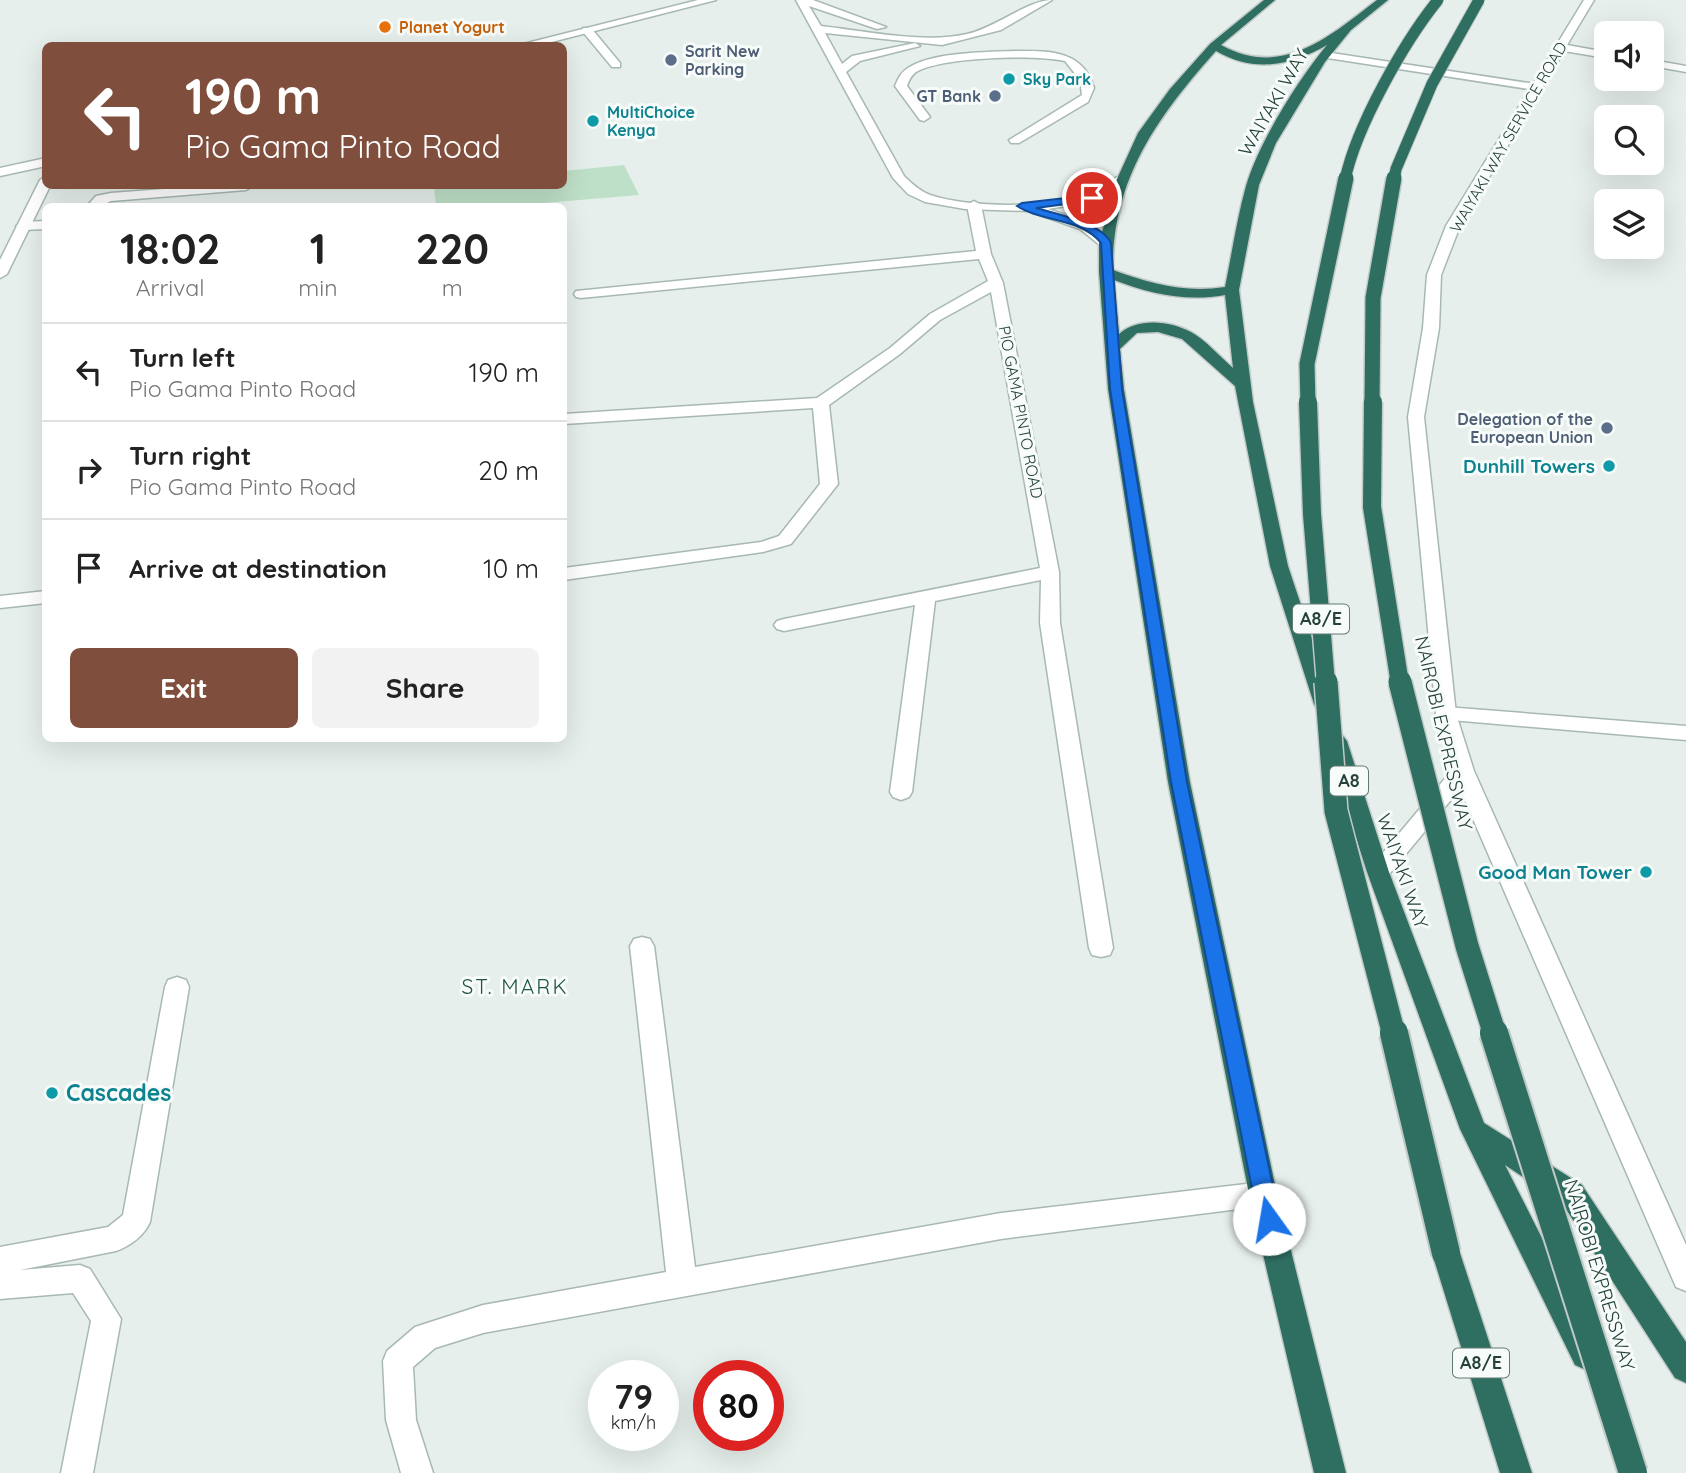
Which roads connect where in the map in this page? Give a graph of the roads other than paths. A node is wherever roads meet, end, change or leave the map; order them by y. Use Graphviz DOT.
graph roads {
  1 [pos="711,0"];
  2 [pos="790,0"];
  3 [pos="1047,0"];
  4 [pos="1270,0"];
  5 [pos="1383,0"];
  6 [pos="1438,0"];
  7 [pos="1479,0"];
  8 [pos="1589,0"];
  9 [pos="803,2"];
  10 [pos="1347,28"];
  11 [pos="818,29"];
  12 [pos="587,30"];
  13 [pos="909,38"];
  14 [pos="954,40"];
  15 [pos="537,42"];
  16 [pos="942,42"];
  17 [pos="1214,46"];
  18 [pos="1561,47"];
  19 [pos="1594,53"];
  20 [pos="1325,55"];
  21 [pos="961,59"];
  22 [pos="615,65"];
  23 [pos="1395,65"];
  24 [pos="1664,65"];
  25 [pos="1686,69"];
  26 [pos="840,71"];
  27 [pos="1438,71"];
  28 [pos="1535,87"];
  29 [pos="924,117"];
  30 [pos="1015,140"];
  31 [pos="42,163"];
  32 [pos="0,172"];
  33 [pos="1123,178"];
  34 [pos="42,188"];
  35 [pos="209,189"];
  36 [pos="97,203"];
  37 [pos="974,205"];
  38 [pos="1022,206"];
  39 [pos="42,225"];
  40 [pos="23,226"];
  41 [pos="1106,243"];
  42 [pos="984,254"];
  43 [pos="1106,272"];
  44 [pos="0,274"];
  45 [pos="996,283"];
  46 [pos="1232,290"];
  47 [pos="581,294"];
  48 [pos="1112,348"];
  49 [pos="1243,385"];
  50 [pos="821,403"];
  51 [pos="567,418"];
  52 [pos="1050,572"];
  53 [pos="567,574"];
  54 [pos="42,597"];
  55 [pos="926,597"];
  56 [pos="0,602"];
  57 [pos="784,625"];
  58 [pos="1447,714"];
  59 [pos="1686,733"];
  60 [pos="1463,771"];
  61 [pos="901,792"];
  62 [pos="1378,872"];
  63 [pos="642,946"];
  64 [pos="1101,948"];
  65 [pos="177,987"];
  66 [pos="1473,1129"];
  67 [pos="1263,1194"];
  68 [pos="0,1260"];
  69 [pos="1686,1277"];
  70 [pos="682,1283"];
  71 [pos="0,1285"];
  72 [pos="1682,1356"];
  73 [pos="76,1473"];
  74 [pos="417,1473"];
  75 [pos="1329,1473"];
  76 [pos="1516,1473"];
  77 [pos="1633,1473"];
  78 [pos="1644,1473"];
  1 -- 12 [label="street"];
  2 -- 9 [label="street"];
  3 -- 14 [label="street"];
  4 -- 17 [label="highway"];
  5 -- 10 [label="highway, WAIYAKI WAY / A8"];
  6 -- 23 [label="highway, A8/E, bridge"];
  7 -- 27 [label="highway, NAIROBI EXPRESSWAY, bridge"];
  8 -- 18 [label="street, WAIYAKI WAY SERVICE ROAD"];
  9 -- 11 [label="street"];
  9 -- 13 [label="street"];
  10 -- 17 [label="highway"];
  10 -- 20 [label="highway, WAIYAKI WAY / A8"];
  11 -- 13 [label="street"];
  11 -- 26 [label="street"];
  12 -- 15 [label="street"];
  12 -- 22 [label="street"];
  13 -- 16 [label="street"];
  14 -- 16 [label="street"];
  14 -- 21 [label="street"];
  16 -- 26 [label="street"];
  17 -- 33 [label="highway"];
  18 -- 19 [label="street"];
  18 -- 28 [label="street, WAIYAKI WAY SERVICE ROAD"];
  20 -- 23 [label="street"];
  20 -- 46 [label="highway, WAIYAKI WAY / A8"];
  21 -- 29 [label="street"];
  21 -- 30 [label="street"];
  23 -- 27 [label="street"];
  23 -- 76 [label="highway, A8/E, bridge"];
  24 -- 25 [label="street"];
  26 -- 37 [label="street"];
  27 -- 28 [label="street"];
  27 -- 77 [label="highway, NAIROBI EXPRESSWAY, bridge"];
  28 -- 58 [label="street, WAIYAKI WAY SERVICE ROAD"];
  31 -- 32 [label="street"];
  33 -- 38 [label="street"];
  33 -- 41 [label="highway"];
  34 -- 40 [label="street"];
  35 -- 36 [label="street"];
  37 -- 38 [label="street"];
  37 -- 42 [label="street, PIO GAMA PINTO ROAD"];
  38 -- 41 [label="street"];
  39 -- 40 [label="street"];
  40 -- 44 [label="street"];
  41 -- 43 [label="highway"];
  42 -- 45 [label="street, PIO GAMA PINTO ROAD"];
  42 -- 47 [label="street"];
  43 -- 46 [label="highway"];
  43 -- 48 [label="highway"];
  45 -- 50 [label="street"];
  45 -- 52 [label="street, PIO GAMA PINTO ROAD"];
  46 -- 49 [label="highway, WAIYAKI WAY / A8"];
  48 -- 49 [label="highway"];
  48 -- 67 [label="highway"];
  49 -- 62 [label="highway, WAIYAKI WAY / A8"];
  50 -- 51 [label="street"];
  50 -- 53 [label="street"];
  52 -- 55 [label="street"];
  52 -- 64 [label="street, PIO GAMA PINTO ROAD"];
  54 -- 56 [label="street"];
  55 -- 57 [label="street"];
  55 -- 61 [label="street"];
  58 -- 59 [label="street"];
  58 -- 60 [label="street, WAIYAKI WAY SERVICE ROAD"];
  60 -- 62 [label="street"];
  60 -- 69 [label="street, WAIYAKI WAY SERVICE ROAD"];
  62 -- 66 [label="highway, WAIYAKI WAY / A8"];
  63 -- 70 [label="street"];
  65 -- 68 [label="street"];
  66 -- 72 [label="highway"];
  66 -- 78 [label="highway, WAIYAKI WAY / A8"];
  67 -- 70 [label="street"];
  67 -- 75 [label="highway"];
  70 -- 74 [label="street"];
  71 -- 73 [label="street"];
}
